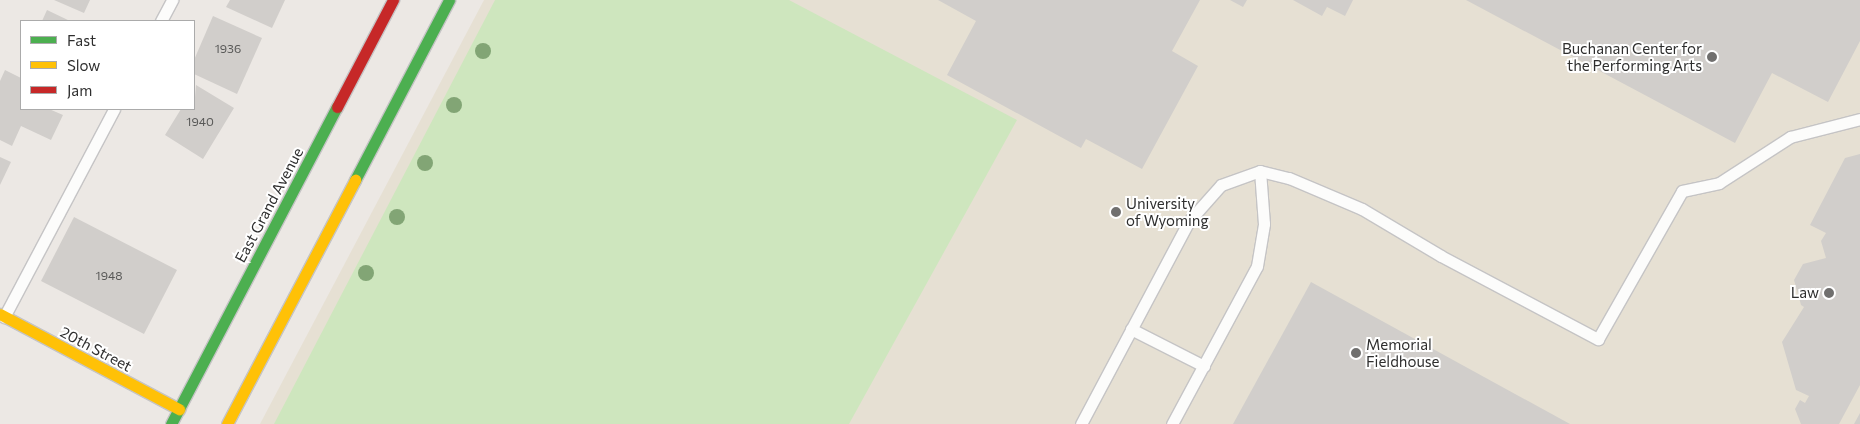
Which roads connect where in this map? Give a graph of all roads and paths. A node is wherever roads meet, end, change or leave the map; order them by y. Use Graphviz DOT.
graph roads {
  1 [pos="172,0"];
  2 [pos="393,0"];
  3 [pos="449,0"];
  4 [pos="162,20"];
  5 [pos="113,110"];
  6 [pos="1860,119"];
  7 [pos="1260,171"];
  8 [pos="2,315"];
  9 [pos="1131,329"];
  10 [pos="1204,366"];
  11 [pos="179,410"];
  12 [pos="171,424"];
  13 [pos="227,424"];
  14 [pos="1081,424"];
  15 [pos="1172,424"];
  1 -- 4 [label="lane"];
  2 -- 11 [label="main road, East Grand Avenue"];
  3 -- 13 [label="main road"];
  5 -- 8 [label="lane"];
  6 -- 7 [label="lane"];
  7 -- 9 [label="lane"];
  7 -- 10 [label="lane"];
  8 -- 11 [label="main road, 20th Street"];
  9 -- 10 [label="lane"];
  9 -- 14 [label="lane"];
  10 -- 15 [label="lane"];
  11 -- 12 [label="main road, East Grand Avenue"];
}
